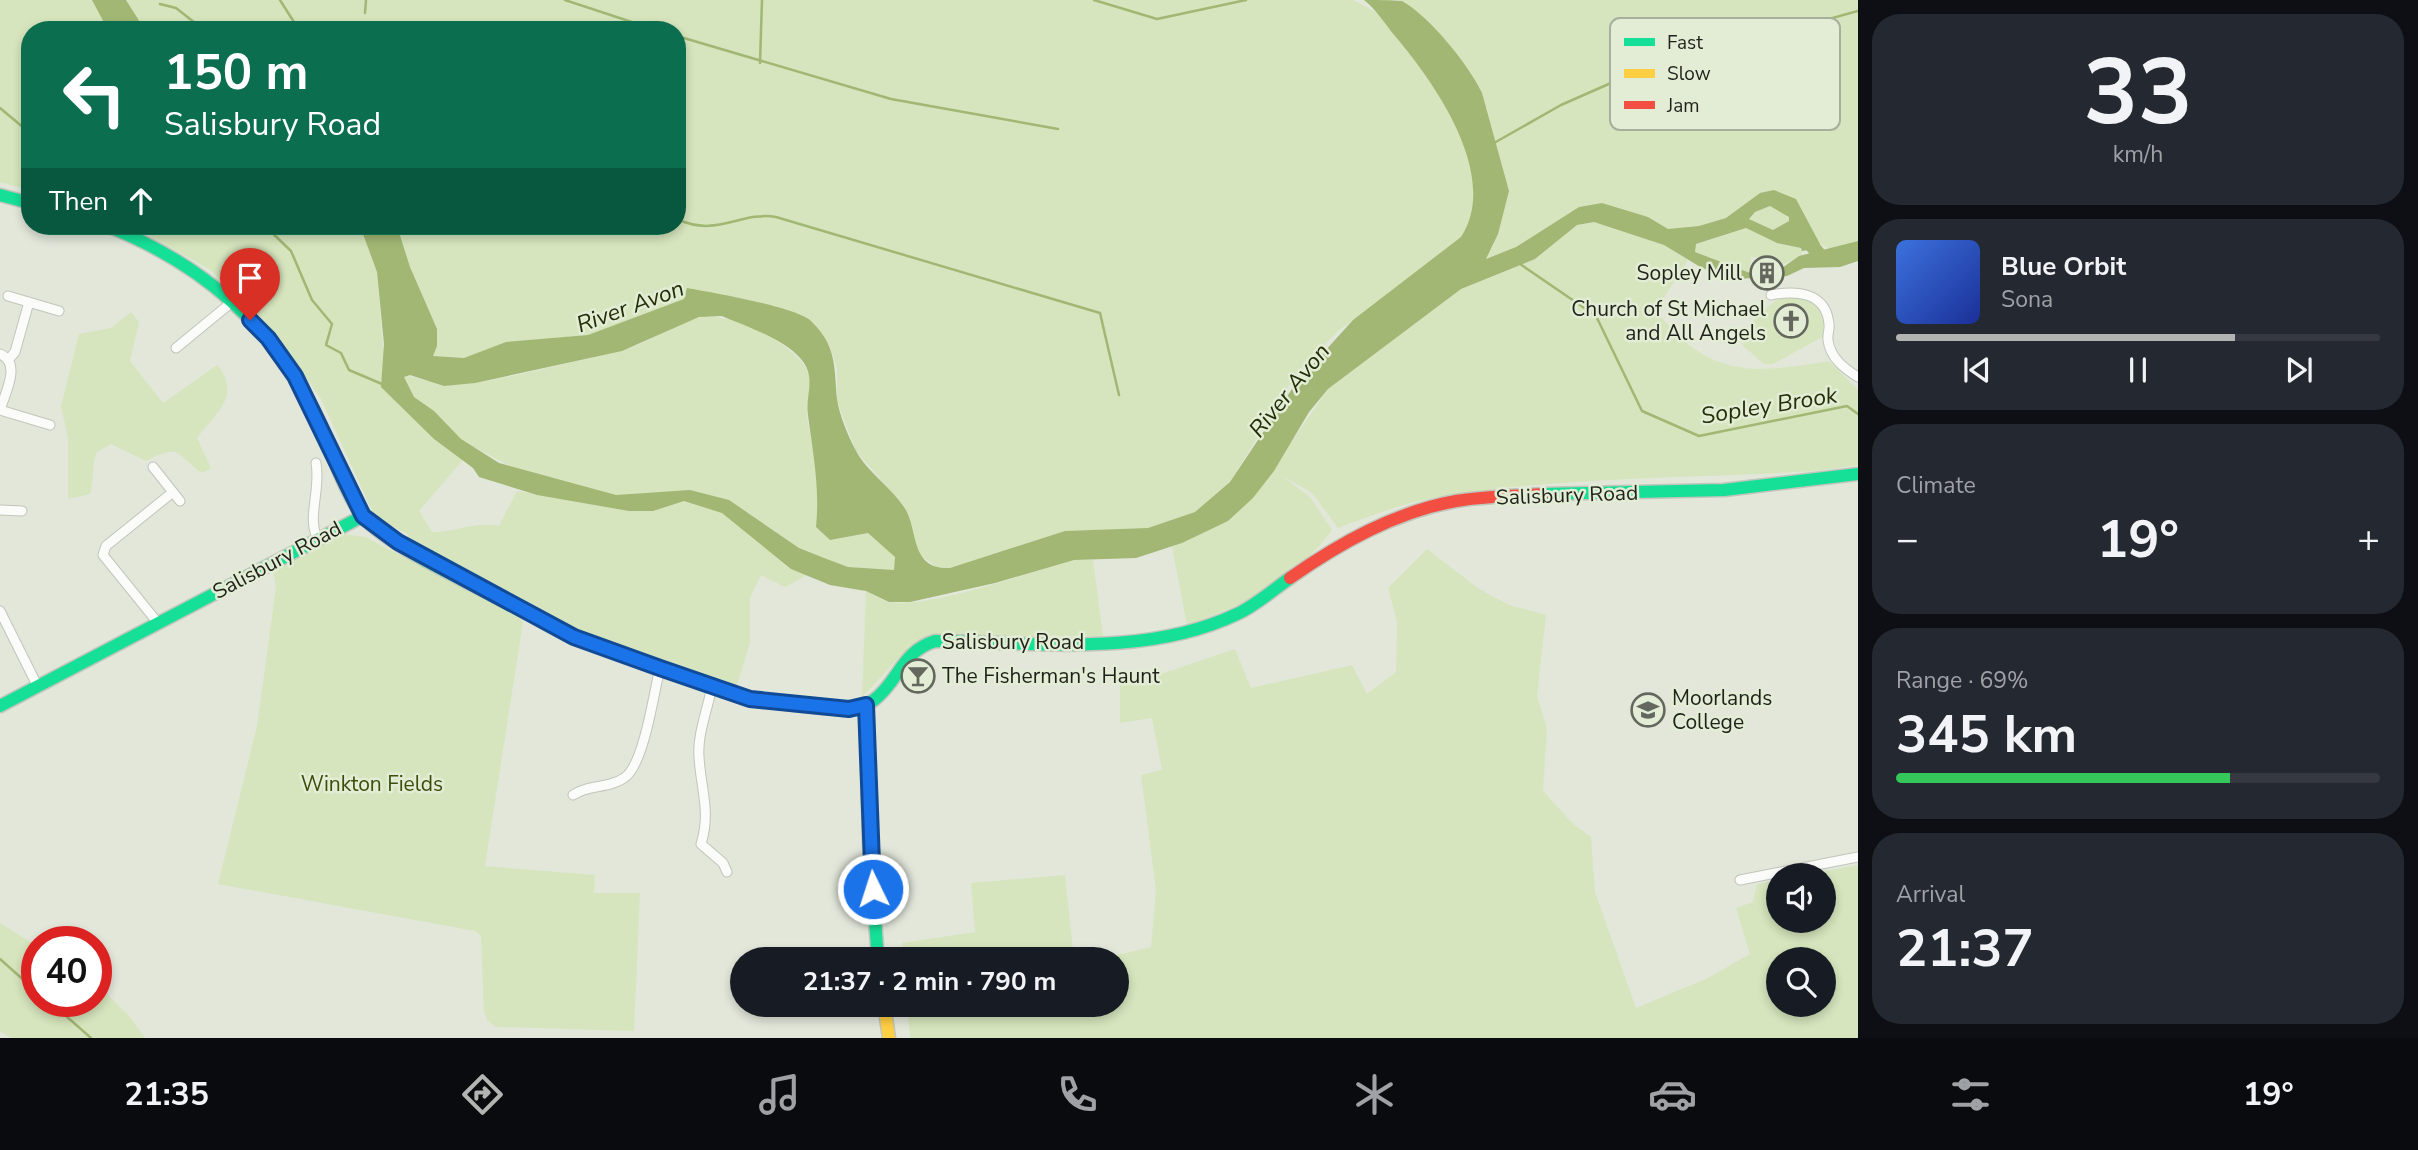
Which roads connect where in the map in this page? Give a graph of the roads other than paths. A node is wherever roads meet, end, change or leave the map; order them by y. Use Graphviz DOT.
graph roads {
  1 [pos="0,195"];
  2 [pos="21,201"];
  3 [pos="130,235"];
  4 [pos="1771,295"];
  5 [pos="8,296"];
  6 [pos="29,302"];
  7 [pos="232,302"];
  8 [pos="59,311"];
  9 [pos="176,348"];
  10 [pos="4,357"];
  11 [pos="1858,377"];
  12 [pos="0,410"];
  13 [pos="50,425"];
  14 [pos="316,463"];
  15 [pos="153,467"];
  16 [pos="1858,474"];
  17 [pos="173,492"];
  18 [pos="180,500"];
  19 [pos="0,510"];
  20 [pos="22,511"];
  21 [pos="363,516"];
  22 [pos="317,537"];
  23 [pos="0,611"];
  24 [pos="4,623"];
  25 [pos="158,623"];
  26 [pos="660,668"];
  27 [pos="37,685"];
  28 [pos="712,686"];
  29 [pos="866,705"];
  30 [pos="0,706"];
  31 [pos="573,795"];
  32 [pos="1858,857"];
  33 [pos="727,872"];
  34 [pos="1740,880"];
  35 [pos="877,947"];
  36 [pos="886,1017"];
  37 [pos="889,1038"];
  1 -- 2 [label="main road"];
  3 -- 7 [label="main road"];
  4 -- 11 [label="street"];
  5 -- 6 [label="street"];
  6 -- 8 [label="street"];
  6 -- 10 [label="street"];
  7 -- 9 [label="street"];
  7 -- 21 [label="main road"];
  10 -- 12 [label="street"];
  12 -- 13 [label="street"];
  14 -- 22 [label="street"];
  15 -- 17 [label="street"];
  16 -- 29 [label="main road, Salisbury Road"];
  17 -- 18 [label="street"];
  17 -- 25 [label="street"];
  19 -- 20 [label="street"];
  21 -- 22 [label="main road, Salisbury Road"];
  21 -- 26 [label="main road, Salisbury Road"];
  22 -- 25 [label="main road, Salisbury Road"];
  23 -- 24 [label="street"];
  24 -- 27 [label="street"];
  25 -- 27 [label="main road, Salisbury Road"];
  26 -- 28 [label="main road, Salisbury Road"];
  26 -- 31 [label="street"];
  27 -- 30 [label="main road, Salisbury Road"];
  28 -- 29 [label="main road, Salisbury Road"];
  28 -- 33 [label="street"];
  29 -- 35 [label="main road"];
  32 -- 34 [label="street"];
  36 -- 37 [label="main road"];
}
